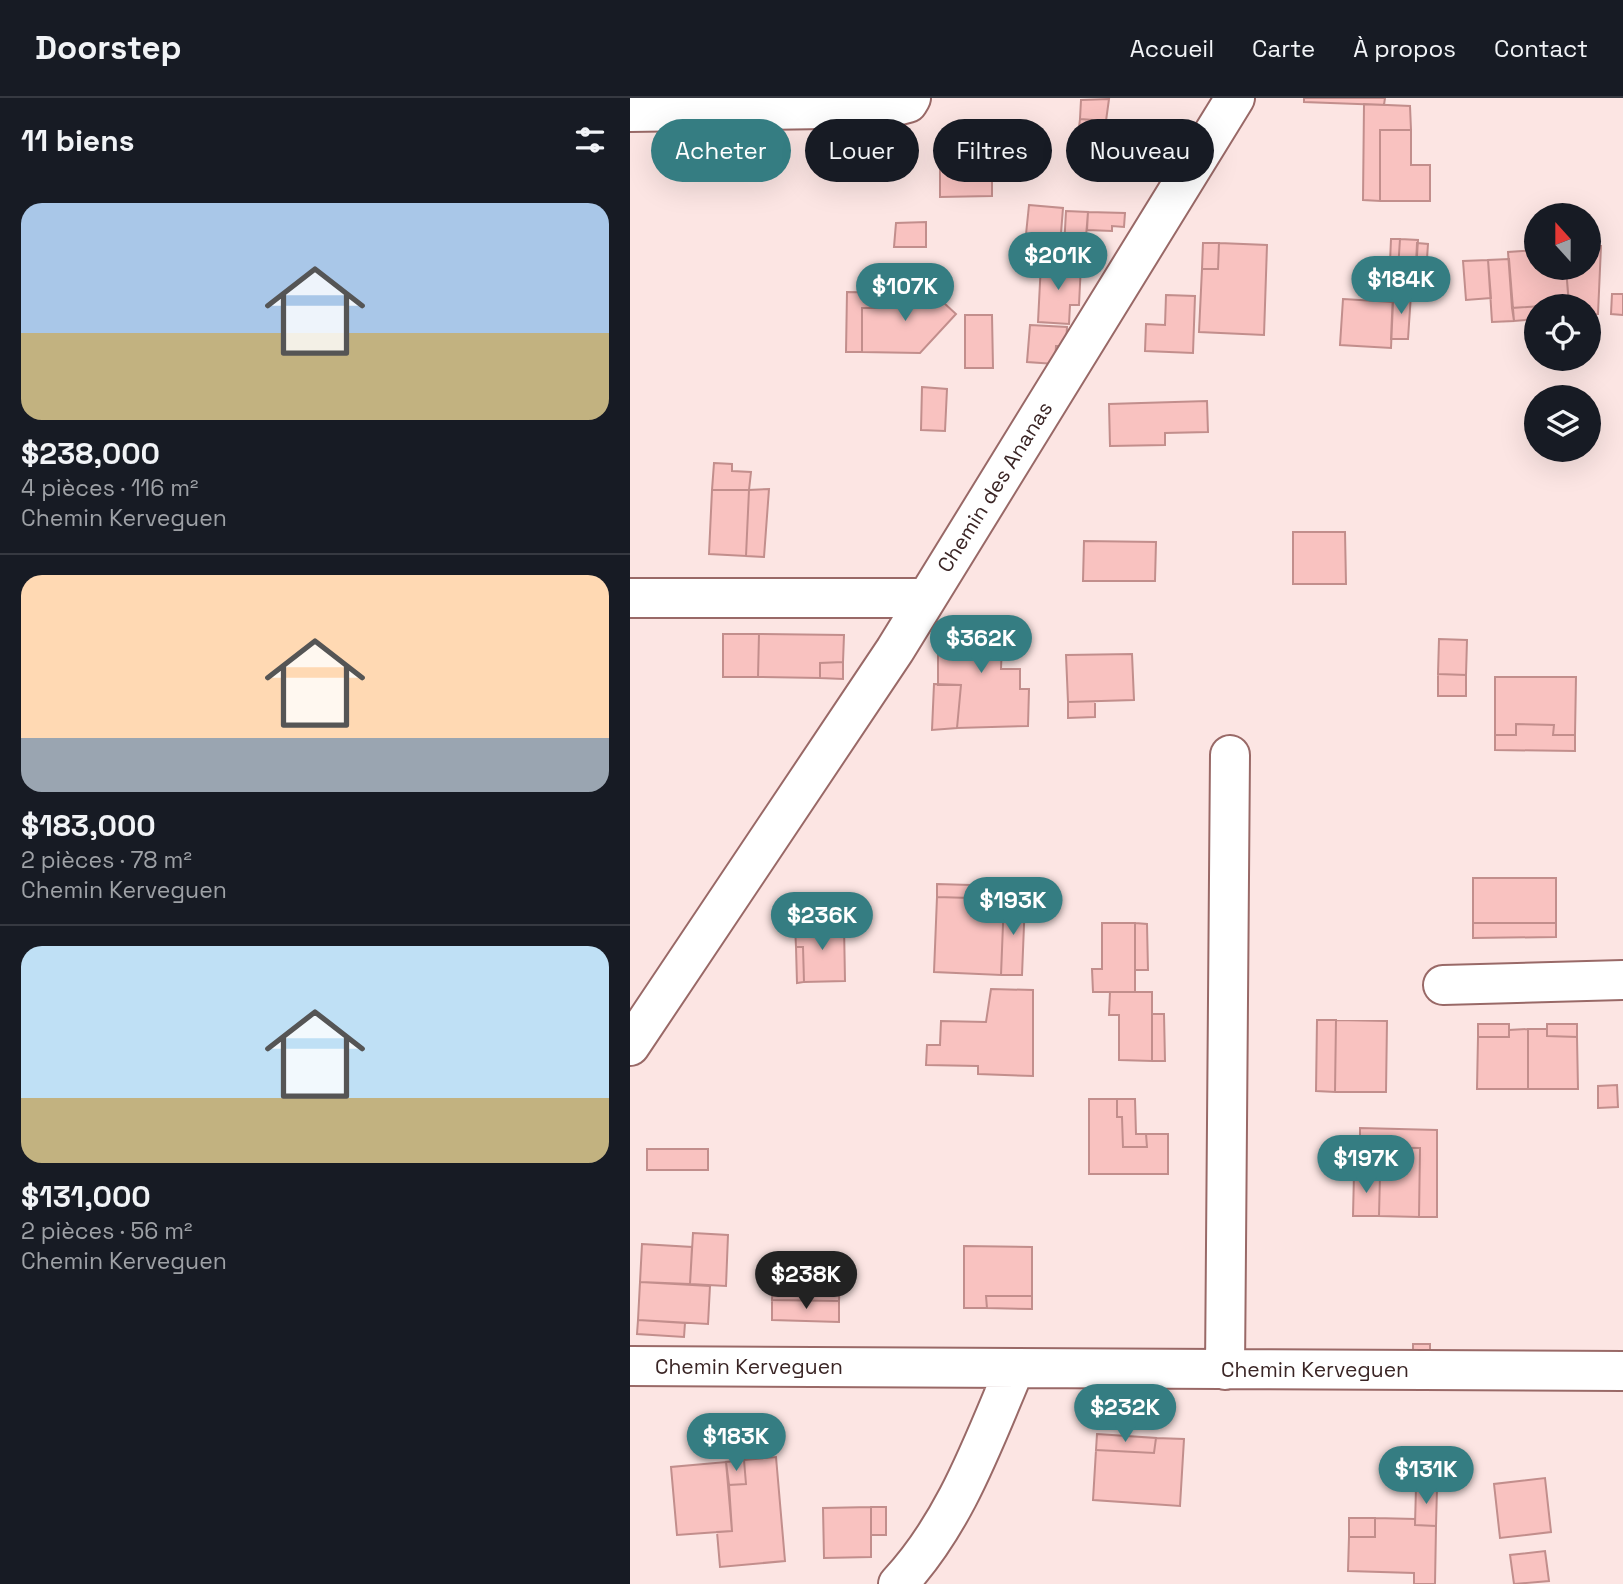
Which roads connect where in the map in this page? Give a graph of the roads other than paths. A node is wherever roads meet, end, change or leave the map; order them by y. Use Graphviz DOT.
graph roads {
  1 [pos="911,98"];
  2 [pos="1235,98"];
  3 [pos="630,112"];
  4 [pos="630,598"];
  5 [pos="926,598"];
  6 [pos="1230,755"];
  7 [pos="1623,980"];
  8 [pos="1443,985"];
  9 [pos="630,1046"];
  10 [pos="630,1366"];
  11 [pos="1015,1368"];
  12 [pos="1225,1370"];
  13 [pos="1623,1371"];
  14 [pos="898,1584"];
  1 -- 3 [label="street"];
  2 -- 5 [label="street, Chemin des Ananas"];
  4 -- 5 [label="street"];
  5 -- 9 [label="street, Chemin des Ananas"];
  6 -- 12 [label="street"];
  7 -- 8 [label="street"];
  10 -- 11 [label="street, Chemin Kerveguen"];
  11 -- 12 [label="street, Chemin Kerveguen"];
  11 -- 14 [label="street"];
  12 -- 13 [label="street, Chemin Kerveguen"];
}
